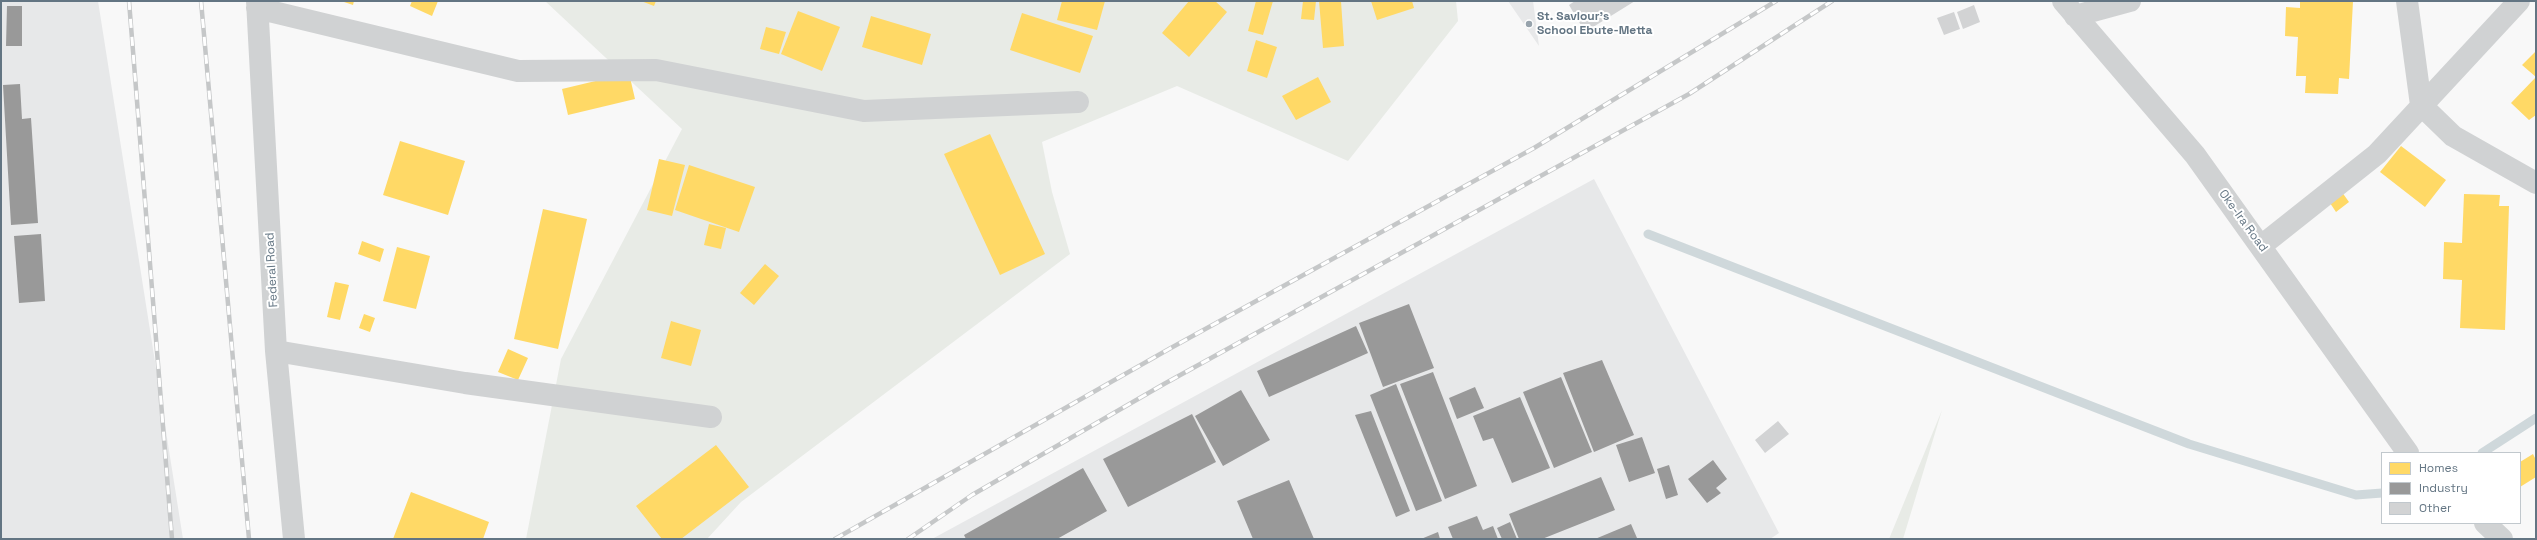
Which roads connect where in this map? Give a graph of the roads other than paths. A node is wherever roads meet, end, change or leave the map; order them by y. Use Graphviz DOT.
graph roads {
  1 [pos="2130,1"];
  2 [pos="2407,1"];
  3 [pos="2519,1"];
  4 [pos="257,5"];
  5 [pos="2069,9"];
  6 [pos="1078,102"];
  7 [pos="2422,105"];
  8 [pos="2536,183"];
  9 [pos="2261,246"];
  10 [pos="276,351"];
  11 [pos="711,417"];
  12 [pos="2407,452"];
  13 [pos="2487,524"];
  14 [pos="294,539"];
  15 [pos="2502,539"];
  1 -- 5 [label="street"];
  2 -- 7 [label="street"];
  3 -- 7 [label="street"];
  4 -- 6 [label="street"];
  4 -- 10 [label="street, Federal Road"];
  5 -- 9 [label="street, Oke-Ira Road"];
  7 -- 8 [label="street"];
  7 -- 9 [label="street"];
  9 -- 12 [label="street, Oke-Ira Road"];
  10 -- 11 [label="street"];
  10 -- 14 [label="street, Federal Road"];
  13 -- 15 [label="street"];
}
